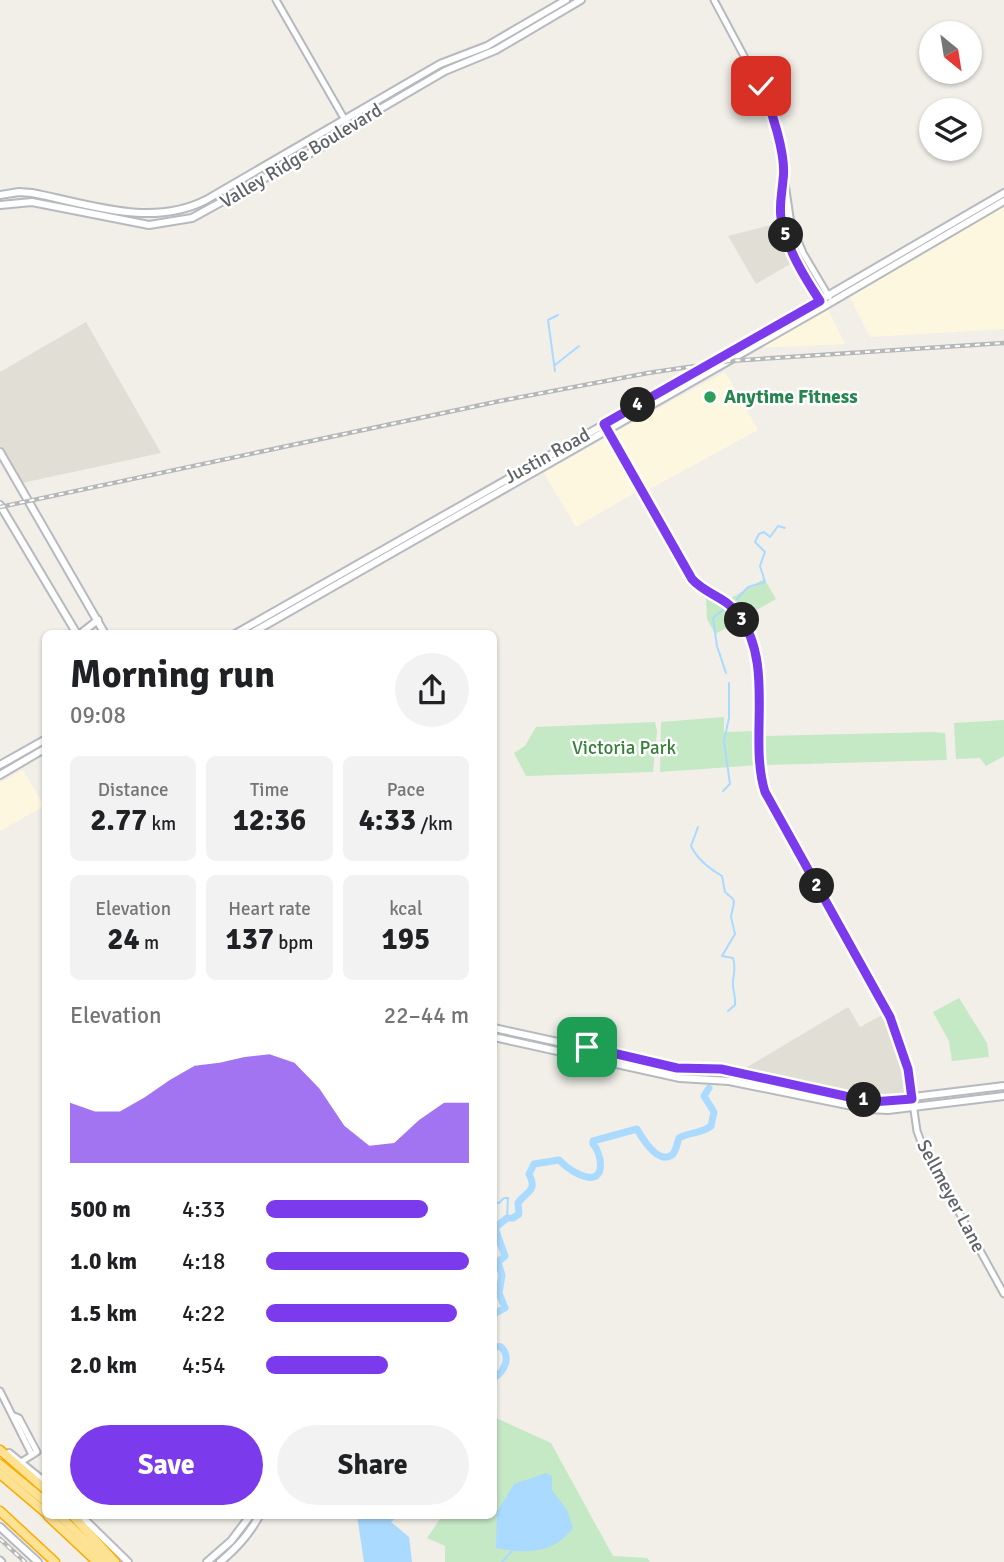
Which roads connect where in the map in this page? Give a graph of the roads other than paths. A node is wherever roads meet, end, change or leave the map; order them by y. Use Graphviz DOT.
graph roads {
  1 [pos="276,0"];
  2 [pos="566,0"];
  3 [pos="714,0"];
  4 [pos="577,1"];
  5 [pos="345,119"];
  6 [pos="349,127"];
  7 [pos="783,181"];
  8 [pos="1004,193"];
  9 [pos="0,195"];
  10 [pos="1004,201"];
  11 [pos="0,205"];
  12 [pos="803,253"];
  13 [pos="794,258"];
  14 [pos="896,260"];
  15 [pos="830,299"];
  16 [pos="821,304"];
  17 [pos="606,427"];
  18 [pos="568,445"];
  19 [pos="1,456"];
  20 [pos="548,464"];
  21 [pos="0,505"];
  22 [pos="98,620"];
  23 [pos="253,629"];
  24 [pos="77,630"];
  25 [pos="84,630"];
  26 [pos="103,630"];
  27 [pos="42,741"];
  28 [pos="42,750"];
  29 [pos="0,765"];
  30 [pos="0,774"];
  31 [pos="497,1029"];
  32 [pos="528,1035"];
  33 [pos="497,1038"];
  34 [pos="526,1045"];
  35 [pos="1004,1086"];
  36 [pos="785,1087"];
  37 [pos="1004,1096"];
  38 [pos="913,1103"];
  39 [pos="1004,1294"];
  40 [pos="0,1391"];
  41 [pos="0,1448"];
  42 [pos="22,1462"];
  43 [pos="0,1464"];
  44 [pos="0,1474"];
  45 [pos="42,1480"];
  46 [pos="42,1486"];
  47 [pos="42,1499"];
  48 [pos="42,1510"];
  49 [pos="0,1511"];
  50 [pos="58,1519"];
  51 [pos="76,1519"];
  52 [pos="84,1519"];
  53 [pos="248,1519"];
  54 [pos="257,1519"];
  55 [pos="0,1527"];
  56 [pos="38,1562"];
  57 [pos="55,1562"];
  58 [pos="97,1562"];
  59 [pos="107,1562"];
  60 [pos="115,1562"];
  61 [pos="128,1562"];
  62 [pos="207,1562"];
  63 [pos="220,1562"];
  1 -- 5 [label="street"];
  2 -- 5 [label="main road, Valley Ridge Boulevard"];
  3 -- 7 [label="street"];
  4 -- 6 [label="main road, Valley Ridge Boulevard"];
  5 -- 6 [label="street"];
  5 -- 9 [label="main road, Valley Ridge Boulevard"];
  6 -- 11 [label="main road, Valley Ridge Boulevard"];
  7 -- 12 [label="street"];
  7 -- 13 [label="street"];
  8 -- 14 [label="main road, Justin Road"];
  10 -- 14 [label="main road, Justin Road"];
  12 -- 13 [label="street"];
  12 -- 15 [label="street"];
  13 -- 16 [label="street"];
  14 -- 15 [label="main road, Justin Road"];
  15 -- 16 [label="main road, Justin Road"];
  16 -- 17 [label="main road, Justin Road"];
  17 -- 18 [label="main road, Justin Road"];
  17 -- 20 [label="main road, Justin Road"];
  17 -- 38 [label="street, Sellmeyer Lane"];
  18 -- 20 [label="main road"];
  18 -- 23 [label="main road, Justin Road"];
  19 -- 22 [label="main road"];
  20 -- 23 [label="main road, Justin Road"];
  21 -- 24 [label="main road"];
  22 -- 25 [label="main road"];
  22 -- 26 [label="main road"];
  27 -- 29 [label="main road"];
  28 -- 30 [label="main road"];
  31 -- 32 [label="main road"];
  32 -- 34 [label="main road"];
  32 -- 36 [label="main road"];
  33 -- 34 [label="main road"];
  34 -- 36 [label="main road"];
  35 -- 38 [label="main road"];
  36 -- 38 [label="main road"];
  37 -- 38 [label="main road"];
  38 -- 39 [label="street, Sellmeyer Lane"];
  40 -- 42 [label="street"];
  41 -- 42 [label="main road"];
  41 -- 46 [label="highway"];
  42 -- 45 [label="main road"];
  43 -- 47 [label="highway"];
  44 -- 48 [label="highway"];
  49 -- 57 [label="highway"];
  50 -- 58 [label="highway"];
  50 -- 59 [label="highway"];
  51 -- 60 [label="highway"];
  52 -- 61 [label="main road"];
  53 -- 62 [label="main road"];
  54 -- 63 [label="main road"];
  55 -- 56 [label="main road"];
}
